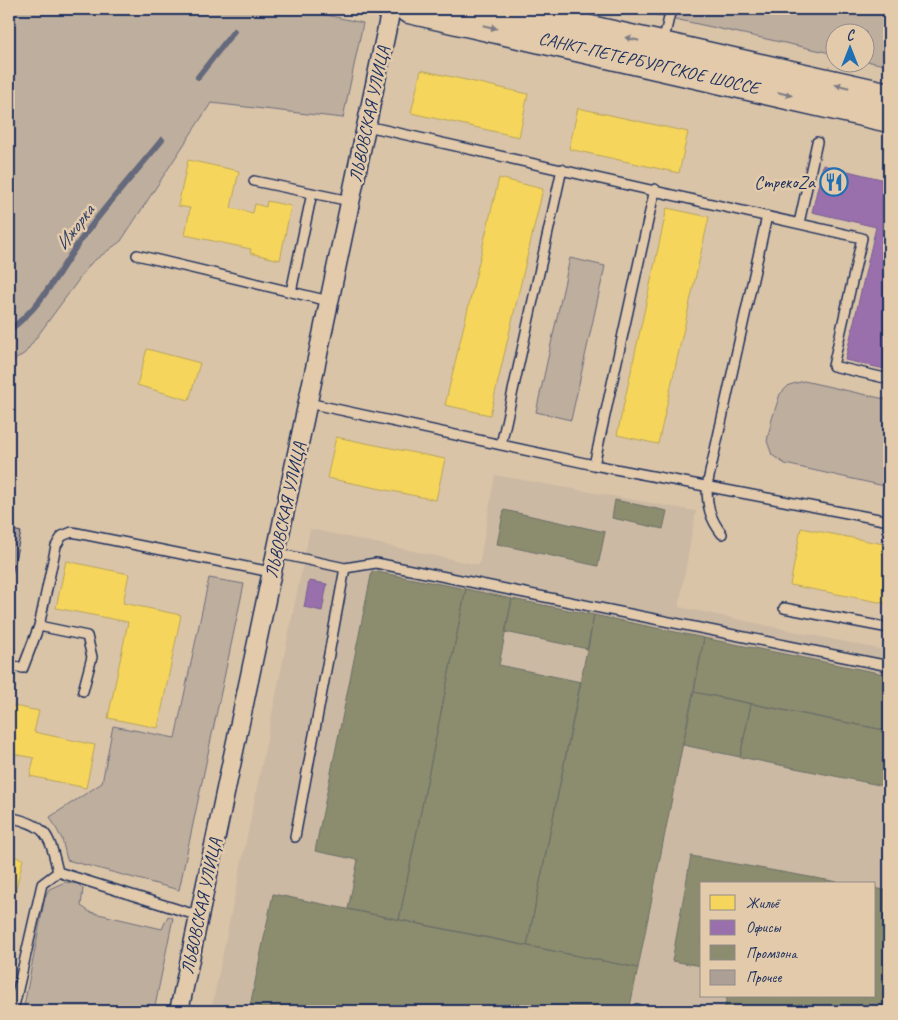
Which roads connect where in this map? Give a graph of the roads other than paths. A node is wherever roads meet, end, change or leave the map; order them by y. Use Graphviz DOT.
graph roads {
  1 [pos="391,9"];
  2 [pos="409,9"];
  3 [pos="497,9"];
  4 [pos="671,9"];
  5 [pos="662,46"];
  6 [pos="889,97"];
  7 [pos="889,118"];
  8 [pos="366,126"];
  9 [pos="817,142"];
  10 [pos="562,169"];
  11 [pos="254,181"];
  12 [pos="655,189"];
  13 [pos="312,193"];
  14 [pos="350,201"];
  15 [pos="766,216"];
  16 [pos="799,223"];
  17 [pos="137,255"];
  18 [pos="291,292"];
  19 [pos="329,301"];
  20 [pos="889,379"];
  21 [pos="308,402"];
  22 [pos="501,445"];
  23 [pos="594,465"];
  24 [pos="707,486"];
  25 [pos="889,521"];
  26 [pos="722,534"];
  27 [pos="276,553"];
  28 [pos="345,568"];
  29 [pos="271,572"];
  30 [pos="784,608"];
  31 [pos="39,626"];
  32 [pos="889,628"];
  33 [pos="9,665"];
  34 [pos="889,666"];
  35 [pos="83,691"];
  36 [pos="9,816"];
  37 [pos="295,837"];
  38 [pos="58,872"];
  39 [pos="199,916"];
  40 [pos="13,1011"];
  41 [pos="178,1011"];
  1 -- 8 [label="street, ЛЬВОВСКАЯ УЛИЦА"];
  2 -- 7 [label="main road, САНКТ-ПЕТЕРБУРГСКОЕ ШОССЕ, one-way"];
  5 -- 3 [label="main road, САНКТ-ПЕТЕРБУРГСКОЕ ШОССЕ, one-way"];
  4 -- 5 [label="lane"];
  6 -- 5 [label="main road, САНКТ-ПЕТЕРБУРГСКОЕ ШОССЕ, one-way"];
  8 -- 10 [label="lane"];
  8 -- 14 [label="street, ЛЬВОВСКАЯ УЛИЦА"];
  9 -- 16 [label="lane"];
  10 -- 12 [label="lane"];
  10 -- 22 [label="lane"];
  11 -- 13 [label="lane"];
  12 -- 15 [label="lane"];
  12 -- 23 [label="lane"];
  13 -- 14 [label="lane"];
  13 -- 18 [label="lane"];
  14 -- 19 [label="street, ЛЬВОВСКАЯ УЛИЦА"];
  15 -- 16 [label="lane"];
  15 -- 24 [label="lane"];
  16 -- 20 [label="lane"];
  17 -- 18 [label="lane"];
  18 -- 19 [label="lane"];
  19 -- 21 [label="street, ЛЬВОВСКАЯ УЛИЦА"];
  21 -- 22 [label="lane"];
  21 -- 27 [label="street, ЛЬВОВСКАЯ УЛИЦА"];
  22 -- 23 [label="lane"];
  23 -- 24 [label="lane"];
  24 -- 25 [label="lane"];
  24 -- 26 [label="lane"];
  27 -- 28 [label="lane"];
  27 -- 29 [label="street, ЛЬВОВСКАЯ УЛИЦА"];
  28 -- 34 [label="lane"];
  28 -- 37 [label="lane"];
  29 -- 31 [label="lane"];
  29 -- 39 [label="street, ЛЬВОВСКАЯ УЛИЦА"];
  30 -- 32 [label="lane"];
  31 -- 33 [label="lane"];
  31 -- 35 [label="lane"];
  36 -- 38 [label="lane"];
  38 -- 39 [label="lane"];
  38 -- 40 [label="lane"];
  39 -- 41 [label="street, ЛЬВОВСКАЯ УЛИЦА"];
}
